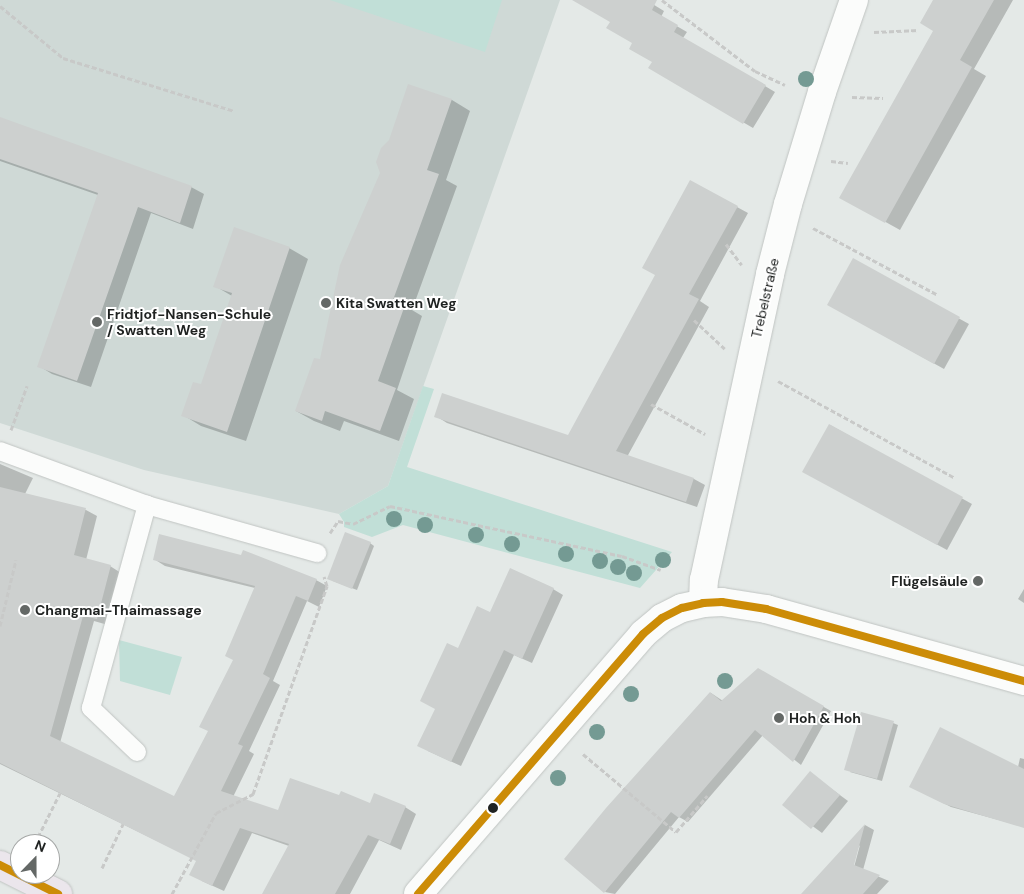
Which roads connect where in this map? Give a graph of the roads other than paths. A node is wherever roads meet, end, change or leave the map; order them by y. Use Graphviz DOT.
graph roads {
  1 [pos="854,0"];
  2 [pos="0,451"];
  3 [pos="147,505"];
  4 [pos="317,553"];
  5 [pos="703,603"];
  6 [pos="1024,681"];
  7 [pos="138,752"];
  8 [pos="0,865"];
  9 [pos="58,894"];
  10 [pos="418,894"];
  1 -- 5 [label="street, Trebelstraße"];
  2 -- 3 [label="lane"];
  3 -- 4 [label="lane"];
  3 -- 7 [label="lane"];
  5 -- 6 [label="street"];
  5 -- 10 [label="street"];
  8 -- 9 [label="main road"];
}
